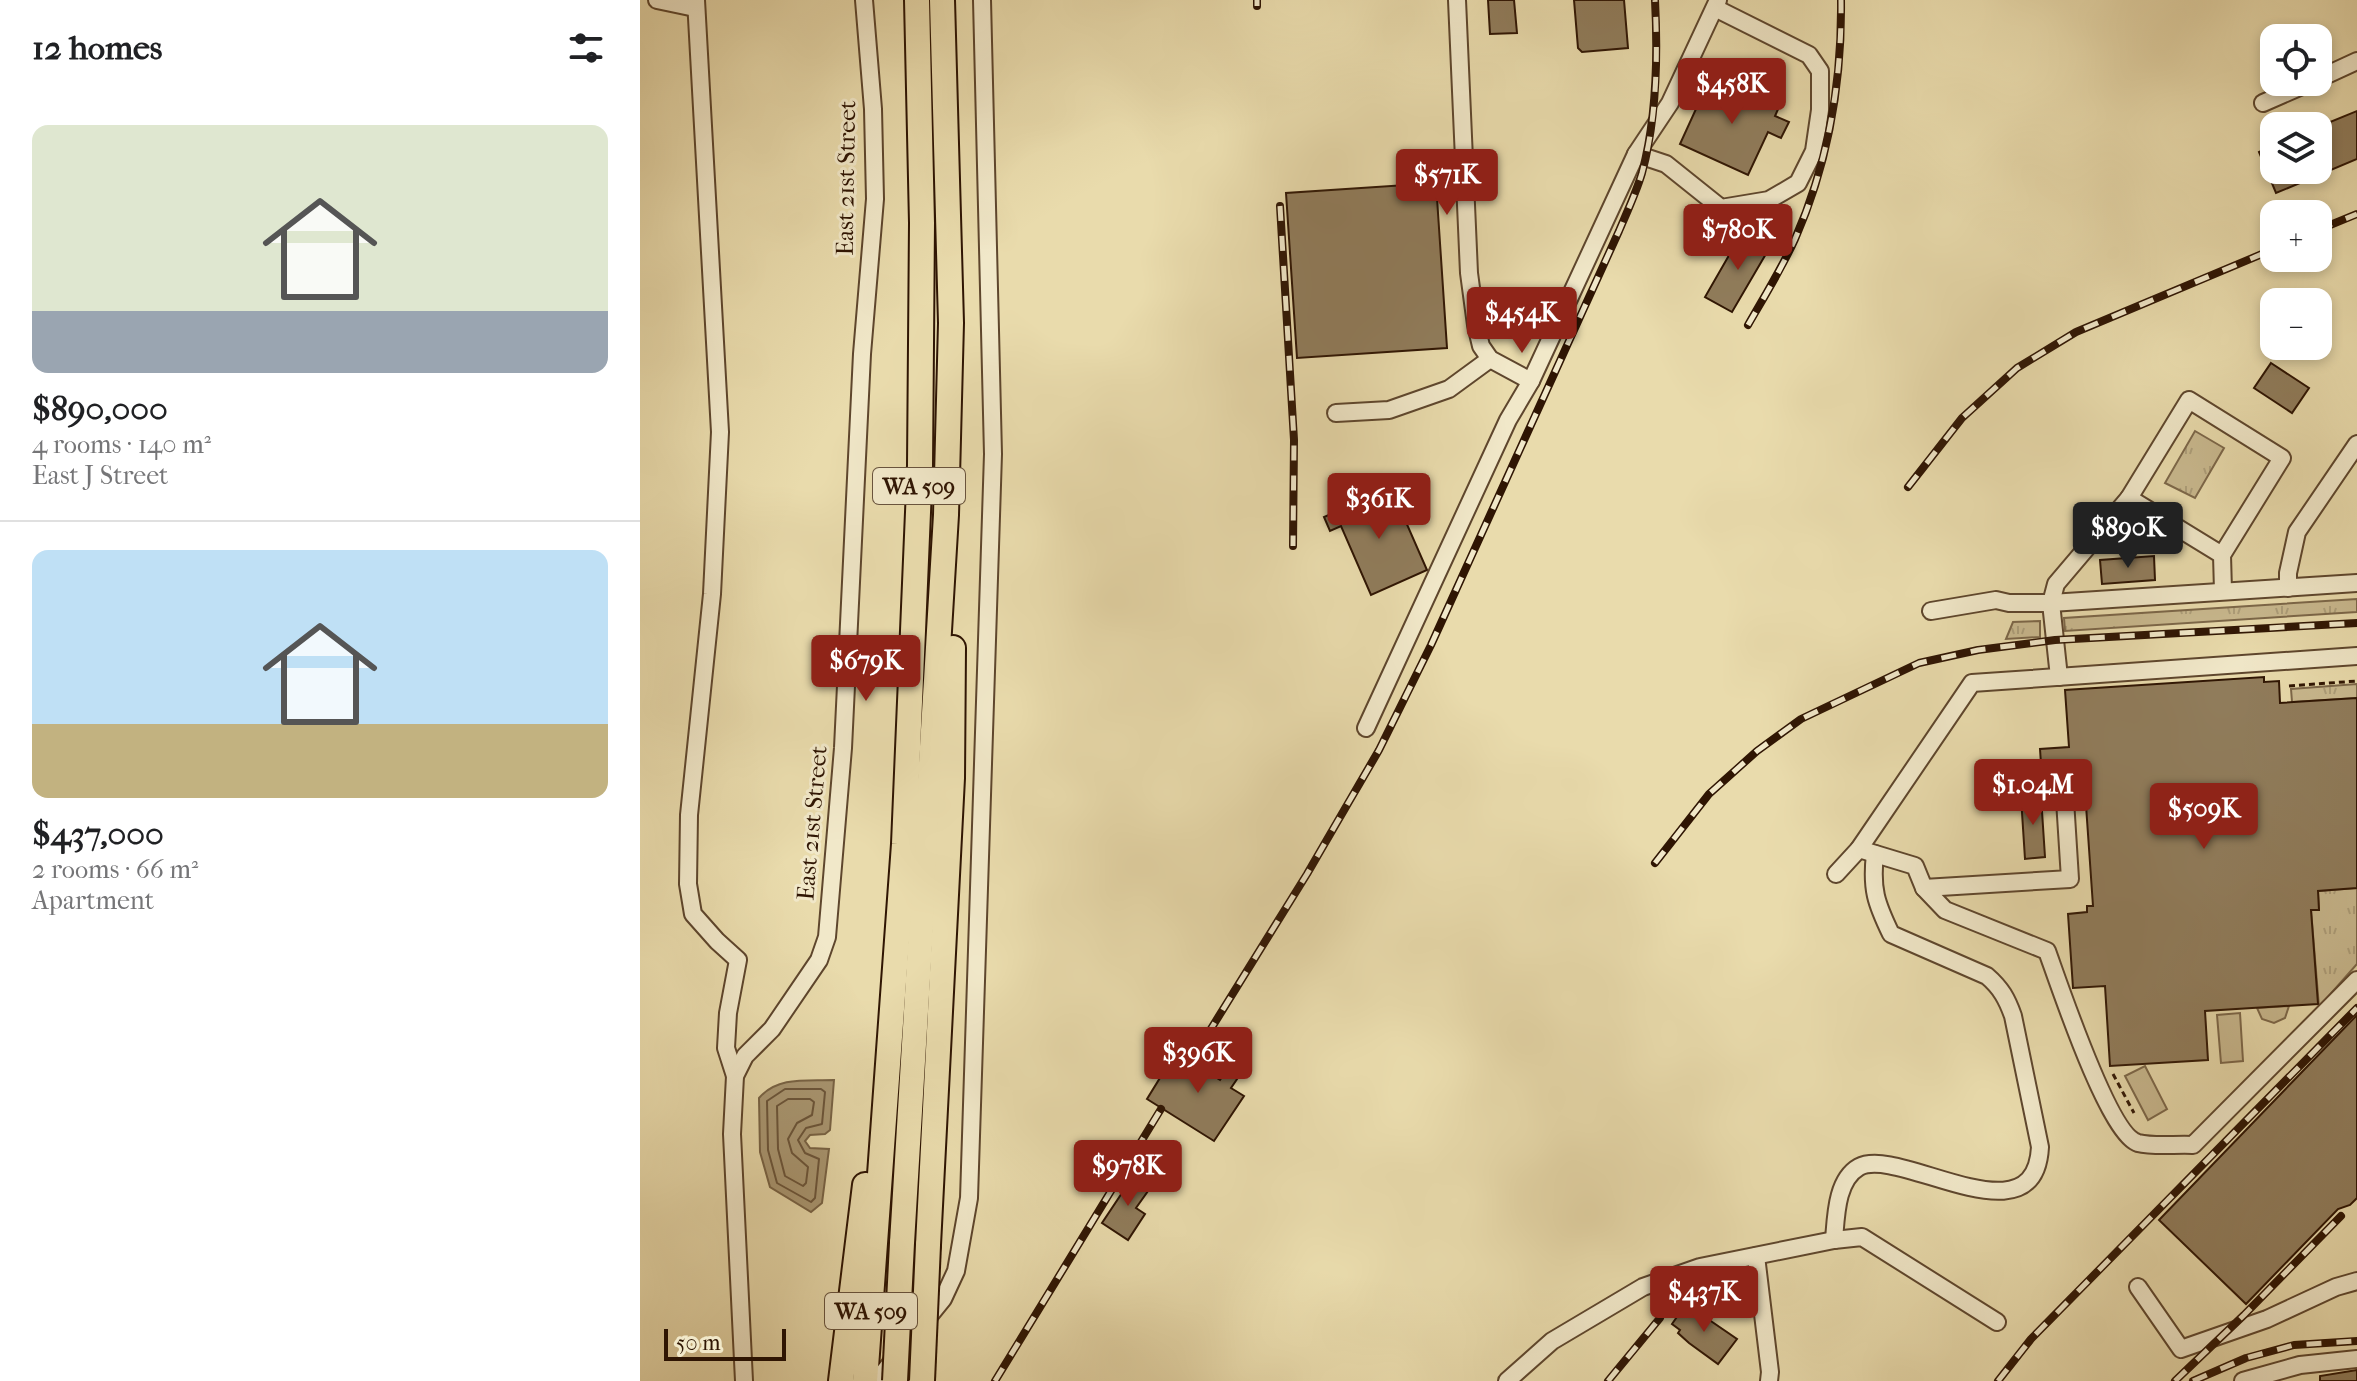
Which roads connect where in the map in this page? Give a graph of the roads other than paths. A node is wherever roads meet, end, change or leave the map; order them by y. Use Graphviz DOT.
graph roads {
  1 [pos="657,0"];
  2 [pos="864,0"];
  3 [pos="917,0"];
  4 [pos="942,0"];
  5 [pos="982,0"];
  6 [pos="1457,0"];
  7 [pos="696,4"];
  8 [pos="1717,4"];
  9 [pos="2357,61"];
  10 [pos="2332,73"];
  11 [pos="2279,96"];
  12 [pos="2263,103"];
  13 [pos="1636,154"];
  14 [pos="1490,359"];
  15 [pos="1531,381"];
  16 [pos="1336,413"];
  17 [pos="2354,455"];
  18 [pos="2129,498"];
  19 [pos="946,515"];
  20 [pos="2222,555"];
  21 [pos="2357,583"];
  22 [pos="2288,588"];
  23 [pos="2223,591"];
  24 [pos="2051,603"];
  25 [pos="1931,611"];
  26 [pos="2357,656"];
  27 [pos="2059,677"];
  28 [pos="1366,728"];
  29 [pos="2065,800"];
  30 [pos="1867,852"];
  31 [pos="1836,874"];
  32 [pos="1924,888"];
  33 [pos="2357,980"];
  34 [pos="735,1076"];
  35 [pos="1834,1240"];
  36 [pos="867,1241"];
  37 [pos="1756,1256"];
  38 [pos="2357,1281"];
  39 [pos="2138,1287"];
  40 [pos="1997,1322"];
  41 [pos="2357,1359"];
  42 [pos="744,1381"];
  43 [pos="841,1381"];
  44 [pos="867,1381"];
  45 [pos="895,1381"];
  46 [pos="922,1381"];
  47 [pos="1507,1381"];
  48 [pos="1769,1381"];
  49 [pos="2243,1381"];
  1 -- 7 [label="street"];
  2 -- 34 [label="street, East 21st Street"];
  3 -- 36 [label="highway, WA 509"];
  4 -- 19 [label="highway, WA 509"];
  5 -- 44 [label="street"];
  6 -- 14 [label="street"];
  7 -- 34 [label="street"];
  8 -- 13 [label="street"];
  8 -- 13 [label="street"];
  9 -- 10 [label="street"];
  11 -- 12 [label="street"];
  13 -- 15 [label="street"];
  14 -- 15 [label="street"];
  14 -- 16 [label="street"];
  15 -- 28 [label="street"];
  17 -- 22 [label="street"];
  18 -- 20 [label="street"];
  18 -- 20 [label="street"];
  18 -- 24 [label="street"];
  19 -- 45 [label="highway, WA 509, bridge"];
  19 -- 46 [label="highway, bridge"];
  20 -- 23 [label="street"];
  21 -- 22 [label="street"];
  22 -- 23 [label="street"];
  23 -- 24 [label="street"];
  24 -- 25 [label="street"];
  24 -- 27 [label="street"];
  26 -- 27 [label="street"];
  27 -- 30 [label="street"];
  29 -- 32 [label="street"];
  30 -- 31 [label="street"];
  30 -- 32 [label="street"];
  30 -- 35 [label="street"];
  32 -- 33 [label="street"];
  34 -- 42 [label="street"];
  35 -- 37 [label="street"];
  35 -- 40 [label="street"];
  36 -- 43 [label="highway"];
  36 -- 44 [label="highway, WA 509"];
  37 -- 47 [label="street"];
  37 -- 48 [label="street"];
  38 -- 39 [label="street"];
  41 -- 49 [label="street"];
}
